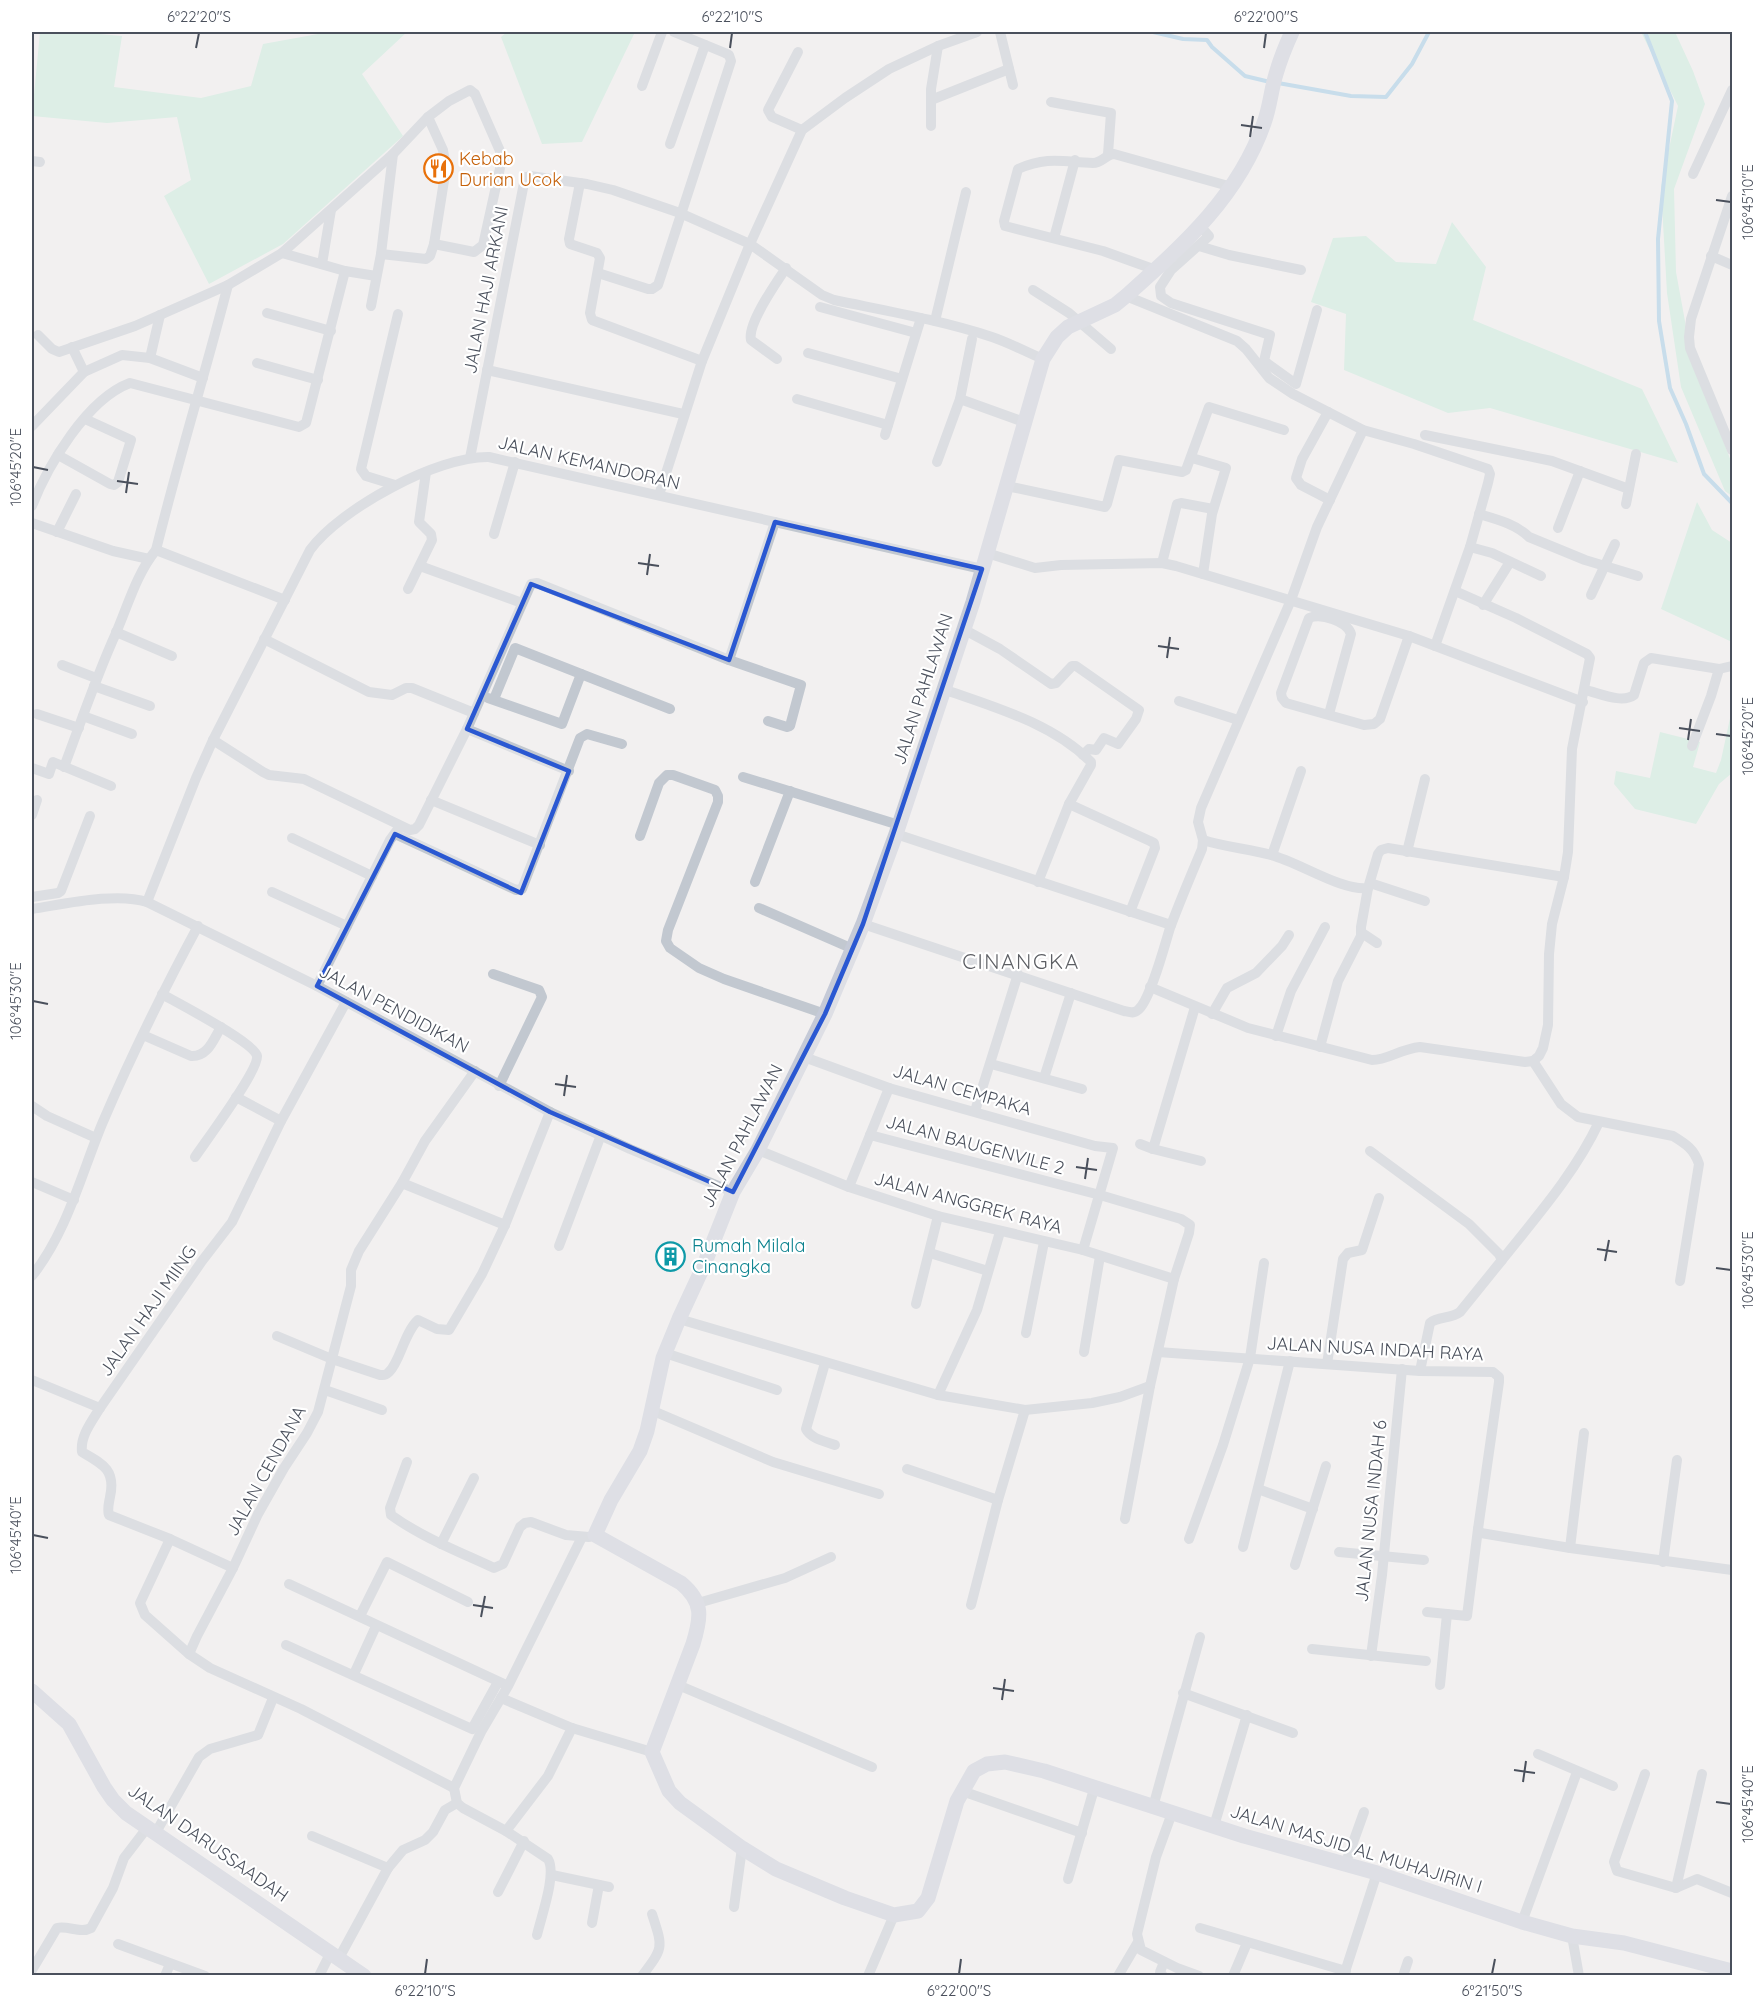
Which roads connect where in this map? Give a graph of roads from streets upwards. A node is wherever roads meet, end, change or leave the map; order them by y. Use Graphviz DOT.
graph roads {
  1 [pos="662,32"];
  2 [pos="674,32"];
  3 [pos="977,32"];
  4 [pos="1000,32"];
  5 [pos="1292,32"];
  6 [pos="705,45"];
  7 [pos="938,45"];
  8 [pos="798,52"];
  9 [pos="1009,69"];
  10 [pos="1013,85"];
  11 [pos="642,86"];
  12 [pos="1732,90"];
  13 [pos="931,100"];
  14 [pos="1051,102"];
  15 [pos="428,117"];
  16 [pos="931,126"];
  17 [pos="802,130"];
  18 [pos="670,144"];
  19 [pos="393,154"];
  20 [pos="1108,154"];
  21 [pos="1075,160"];
  22 [pos="1693,174"];
  23 [pos="580,183"];
  24 [pos="1232,187"];
  25 [pos="966,192"];
  26 [pos="1732,196"];
  27 [pos="331,210"];
  28 [pos="680,213"];
  29 [pos="1201,227"];
  30 [pos="1054,238"];
  31 [pos="434,244"];
  32 [pos="750,244"];
  33 [pos="1199,246"];
  34 [pos="282,253"];
  35 [pos="381,255"];
  36 [pos="1711,256"];
  37 [pos="322,264"];
  38 [pos="1732,265"];
  39 [pos="786,268"];
  40 [pos="1155,270"];
  41 [pos="1301,270"];
  42 [pos="345,271"];
  43 [pos="598,273"];
  44 [pos="376,276"];
  45 [pos="228,285"];
  46 [pos="1033,290"];
  47 [pos="1126,296"];
  48 [pos="370,306"];
  49 [pos="820,307"];
  50 [pos="1317,310"];
  51 [pos="267,313"];
  52 [pos="398,314"];
  53 [pos="160,315"];
  54 [pos="921,318"];
  55 [pos="935,321"];
  56 [pos="1079,322"];
  57 [pos="331,331"];
  58 [pos="916,333"];
  59 [pos="38,335"];
  60 [pos="972,339"];
  61 [pos="72,347"];
  62 [pos="1111,349"];
  63 [pos="808,353"];
  64 [pos="150,358"];
  65 [pos="777,359"];
  66 [pos="1043,359"];
  67 [pos="702,361"];
  68 [pos="257,363"];
  69 [pos="487,370"];
  70 [pos="84,372"];
  71 [pos="203,378"];
  72 [pos="902,379"];
  73 [pos="318,380"];
  74 [pos="798,399"];
  75 [pos="960,399"];
  76 [pos="195,400"];
  77 [pos="1328,412"];
  78 [pos="683,414"];
  79 [pos="85,419"];
  80 [pos="1024,422"];
  81 [pos="32,426"];
  82 [pos="1284,430"];
  83 [pos="1363,430"];
  84 [pos="131,440"];
  85 [pos="143,445"];
  86 [pos="1430,449"];
  87 [pos="1732,450"];
  88 [pos="1636,454"];
  89 [pos="58,455"];
  90 [pos="470,458"];
  91 [pos="1192,458"];
  92 [pos="515,462"];
  93 [pos="937,462"];
  94 [pos="1580,471"];
  95 [pos="426,472"];
  96 [pos="395,485"];
  97 [pos="1007,486"];
  98 [pos="1629,489"];
  99 [pos="76,494"];
  100 [pos="659,495"];
  101 [pos="1330,500"];
  102 [pos="1626,504"];
  103 [pos="32,506"];
  104 [pos="1213,508"];
  105 [pos="1479,514"];
  106 [pos="775,522"];
  107 [pos="32,523"];
  108 [pos="1558,528"];
  109 [pos="57,532"];
  110 [pos="494,534"];
  111 [pos="1615,544"];
  112 [pos="1470,546"];
  113 [pos="987,553"];
  114 [pos="152,554"];
  115 [pos="1510,561"];
  116 [pos="1162,563"];
  117 [pos="420,566"];
  118 [pos="1605,566"];
  119 [pos="982,569"];
  120 [pos="1203,574"];
  121 [pos="1541,576"];
  122 [pos="1638,576"];
  123 [pos="408,589"];
  124 [pos="1455,591"];
  125 [pos="1591,595"];
  126 [pos="285,600"];
  127 [pos="1291,600"];
  128 [pos="522,603"];
  129 [pos="1484,605"];
  130 [pos="963,630"];
  131 [pos="116,633"];
  132 [pos="1409,636"];
  133 [pos="264,639"];
  134 [pos="1435,646"];
  135 [pos="172,656"];
  136 [pos="729,660"];
  137 [pos="62,665"];
  138 [pos="1732,666"];
  139 [pos="1719,669"];
  140 [pos="580,674"];
  141 [pos="95,682"];
  142 [pos="943,689"];
  143 [pos="1585,690"];
  144 [pos="482,695"];
  145 [pos="494,699"];
  146 [pos="1179,701"];
  147 [pos="1583,702"];
  148 [pos="150,706"];
  149 [pos="670,709"];
  150 [pos="474,713"];
  151 [pos="37,714"];
  152 [pos="1329,714"];
  153 [pos="83,716"];
  154 [pos="1238,720"];
  155 [pos="768,721"];
  156 [pos="79,728"];
  157 [pos="467,729"];
  158 [pos="132,734"];
  159 [pos="213,740"];
  160 [pos="622,744"];
  161 [pos="1692,746"];
  162 [pos="1083,755"];
  163 [pos="64,767"];
  164 [pos="32,768"];
  165 [pos="569,771"];
  166 [pos="1301,771"];
  167 [pos="743,777"];
  168 [pos="1425,779"];
  169 [pos="111,786"];
  170 [pos="790,791"];
  171 [pos="37,800"];
  172 [pos="431,800"];
  173 [pos="1069,804"];
  174 [pos="32,815"];
  175 [pos="90,816"];
  176 [pos="897,829"];
  177 [pos="398,830"];
  178 [pos="640,837"];
  179 [pos="292,838"];
  180 [pos="1203,840"];
  181 [pos="540,845"];
  182 [pos="1407,852"];
  183 [pos="1272,855"];
  184 [pos="372,876"];
  185 [pos="1564,877"];
  186 [pos="755,882"];
  187 [pos="1038,882"];
  188 [pos="1369,885"];
  189 [pos="272,892"];
  190 [pos="32,897"];
  191 [pos="1425,901"];
  192 [pos="147,902"];
  193 [pos="759,908"];
  194 [pos="32,909"];
  195 [pos="1130,912"];
  196 [pos="863,924"];
  197 [pos="1171,925"];
  198 [pos="198,926"];
  199 [pos="347,926"];
  200 [pos="1325,927"];
  201 [pos="1362,933"];
  202 [pos="1289,935"];
  203 [pos="1377,943"];
  204 [pos="853,949"];
  205 [pos="493,974"];
  206 [pos="1018,974"];
  207 [pos="317,986"];
  208 [pos="1150,987"];
  209 [pos="1071,993"];
  210 [pos="162,994"];
  211 [pos="346,1002"];
  212 [pos="1195,1007"];
  213 [pos="825,1014"];
  214 [pos="1212,1014"];
  215 [pos="221,1027"];
  216 [pos="143,1035"];
  217 [pos="1276,1036"];
  218 [pos="1320,1047"];
  219 [pos="804,1057"];
  220 [pos="1533,1061"];
  221 [pos="991,1064"];
  222 [pos="475,1071"];
  223 [pos="1044,1078"];
  224 [pos="499,1086"];
  225 [pos="889,1088"];
  226 [pos="1082,1089"];
  227 [pos="236,1097"];
  228 [pos="32,1106"];
  229 [pos="975,1110"];
  230 [pos="550,1112"];
  231 [pos="281,1121"];
  232 [pos="1599,1122"];
  233 [pos="601,1135"];
  234 [pos="870,1135"];
  235 [pos="96,1138"];
  236 [pos="1140,1144"];
  237 [pos="1153,1149"];
  238 [pos="758,1150"];
  239 [pos="1370,1151"];
  240 [pos="195,1157"];
  241 [pos="1201,1161"];
  242 [pos="32,1182"];
  243 [pos="402,1183"];
  244 [pos="849,1188"];
  245 [pos="733,1192"];
  246 [pos="1100,1195"];
  247 [pos="1379,1198"];
  248 [pos="74,1200"];
  249 [pos="938,1216"];
  250 [pos="505,1226"];
  251 [pos="1000,1232"];
  252 [pos="1044,1242"];
  253 [pos="559,1246"];
  254 [pos="1083,1250"];
  255 [pos="930,1253"];
  256 [pos="1101,1256"];
  257 [pos="1502,1260"];
  258 [pos="1264,1263"];
  259 [pos="988,1271"];
  260 [pos="32,1276"];
  261 [pos="1174,1279"];
  262 [pos="1680,1281"];
  263 [pos="916,1304"];
  264 [pos="678,1319"];
  265 [pos="1026,1333"];
  266 [pos="276,1336"];
  267 [pos="1084,1352"];
  268 [pos="1158,1352"];
  269 [pos="665,1353"];
  270 [pos="1250,1358"];
  271 [pos="332,1359"];
  272 [pos="1290,1361"];
  273 [pos="825,1363"];
  274 [pos="1327,1364"];
  275 [pos="1402,1370"];
  276 [pos="1420,1371"];
  277 [pos="32,1380"];
  278 [pos="1150,1386"];
  279 [pos="325,1390"];
  280 [pos="777,1390"];
  281 [pos="938,1395"];
  282 [pos="100,1408"];
  283 [pos="382,1410"];
  284 [pos="651,1410"];
  285 [pos="1025,1410"];
  286 [pos="1584,1433"];
  287 [pos="835,1445"];
  288 [pos="1677,1460"];
  289 [pos="407,1462"];
  290 [pos="1326,1466"];
  291 [pos="907,1469"];
  292 [pos="474,1478"];
  293 [pos="1258,1489"];
  294 [pos="879,1494"];
  295 [pos="998,1500"];
  296 [pos="1313,1509"];
  297 [pos="1125,1519"];
  298 [pos="1478,1529"];
  299 [pos="589,1536"];
  300 [pos="171,1539"];
  301 [pos="1189,1539"];
  302 [pos="441,1544"];
  303 [pos="1243,1547"];
  304 [pos="1570,1548"];
  305 [pos="1340,1552"];
  306 [pos="831,1557"];
  307 [pos="1384,1557"];
  308 [pos="1424,1560"];
  309 [pos="1663,1562"];
  310 [pos="1295,1566"];
  311 [pos="233,1568"];
  312 [pos="1732,1570"];
  313 [pos="289,1584"];
  314 [pos="468,1602"];
  315 [pos="698,1603"];
  316 [pos="971,1605"];
  317 [pos="1427,1612"];
  318 [pos="1447,1614"];
  319 [pos="360,1616"];
  320 [pos="376,1626"];
  321 [pos="1200,1637"];
  322 [pos="286,1645"];
  323 [pos="1312,1649"];
  324 [pos="189,1654"];
  325 [pos="1371,1656"];
  326 [pos="1426,1661"];
  327 [pos="354,1674"];
  328 [pos="503,1684"];
  329 [pos="678,1685"];
  330 [pos="1440,1685"];
  331 [pos="32,1690"];
  332 [pos="1183,1693"];
  333 [pos="273,1698"];
  334 [pos="501,1698"];
  335 [pos="1247,1715"];
  336 [pos="572,1728"];
  337 [pos="1293,1733"];
  338 [pos="652,1752"];
  339 [pos="1538,1754"];
  340 [pos="872,1767"];
  341 [pos="1577,1772"];
  342 [pos="1645,1774"];
  343 [pos="1702,1774"];
  344 [pos="1613,1786"];
  345 [pos="454,1788"];
  346 [pos="1094,1789"];
  347 [pos="962,1791"];
  348 [pos="457,1803"];
  349 [pos="1152,1807"];
  350 [pos="1364,1812"];
  351 [pos="1172,1813"];
  352 [pos="1214,1826"];
  353 [pos="151,1831"];
  354 [pos="506,1831"];
  355 [pos="1082,1833"];
  356 [pos="312,1836"];
  357 [pos="524,1841"];
  358 [pos="742,1848"];
  359 [pos="1345,1865"];
  360 [pos="387,1868"];
  361 [pos="1377,1873"];
  362 [pos="552,1875"];
  363 [pos="1068,1879"];
  364 [pos="1676,1888"];
  365 [pos="498,1892"];
  366 [pos="1732,1893"];
  367 [pos="735,1907"];
  368 [pos="652,1914"];
  369 [pos="894,1915"];
  370 [pos="1522,1922"];
  371 [pos="592,1923"];
  372 [pos="1200,1928"];
  373 [pos="537,1935"];
  374 [pos="1572,1936"];
  375 [pos="1138,1942"];
  376 [pos="1247,1942"];
  377 [pos="118,1944"];
  378 [pos="334,1956"];
  379 [pos="1408,1960"];
  380 [pos="1164,1962"];
  381 [pos="170,1964"];
  382 [pos="32,1970"];
  383 [pos="1345,1973"];
  384 [pos="1732,1974"];
  385 [pos="165,1976"];
  386 [pos="205,1976"];
  387 [pos="319,1976"];
  388 [pos="364,1976"];
  389 [pos="642,1976"];
  390 [pos="868,1976"];
  391 [pos="1118,1976"];
  392 [pos="1163,1976"];
  393 [pos="1199,1976"];
  394 [pos="1233,1976"];
  395 [pos="1403,1976"];
  396 [pos="1579,1976"];
  1 -- 11 [label="street"];
  2 -- 6 [label="street"];
  3 -- 7 [label="street"];
  4 -- 9 [label="street"];
  5 -- 24 [label="street, JALAN PAHLAWAN"];
  6 -- 18 [label="street"];
  6 -- 28 [label="street"];
  7 -- 13 [label="street"];
  7 -- 17 [label="street"];
  8 -- 17 [label="street"];
  9 -- 10 [label="street"];
  9 -- 13 [label="street"];
  12 -- 22 [label="street"];
  13 -- 16 [label="street"];
  14 -- 20 [label="street"];
  15 -- 19 [label="street"];
  15 -- 31 [label="street"];
  15 -- 31 [label="street"];
  17 -- 32 [label="street"];
  19 -- 27 [label="street"];
  19 -- 35 [label="street"];
  20 -- 21 [label="street"];
  20 -- 24 [label="street"];
  21 -- 30 [label="street"];
  21 -- 30 [label="street"];
  23 -- 28 [label="street, JALAN HAJI ARKANI"];
  23 -- 43 [label="street"];
  23 -- 69 [label="street, JALAN HAJI ARKANI"];
  24 -- 29 [label="street, JALAN PAHLAWAN"];
  25 -- 55 [label="street"];
  26 -- 36 [label="street"];
  27 -- 34 [label="street"];
  27 -- 37 [label="street"];
  28 -- 32 [label="street, JALAN HAJI ARKANI"];
  28 -- 43 [label="street"];
  29 -- 33 [label="street"];
  29 -- 40 [label="street, JALAN PAHLAWAN"];
  30 -- 40 [label="street"];
  31 -- 35 [label="street"];
  32 -- 39 [label="street, JALAN HAJI ARKANI"];
  32 -- 67 [label="street"];
  33 -- 41 [label="street"];
  33 -- 50 [label="street"];
  34 -- 37 [label="street"];
  34 -- 45 [label="street"];
  35 -- 44 [label="street"];
  36 -- 38 [label="street"];
  36 -- 87 [label="street"];
  37 -- 42 [label="street"];
  39 -- 54 [label="street, JALAN HAJI ARKANI"];
  39 -- 65 [label="street"];
  40 -- 47 [label="street, JALAN PAHLAWAN"];
  42 -- 44 [label="street"];
  42 -- 57 [label="street"];
  43 -- 67 [label="street"];
  44 -- 48 [label="street"];
  45 -- 53 [label="street"];
  45 -- 71 [label="street"];
  46 -- 56 [label="street"];
  47 -- 56 [label="street, JALAN PAHLAWAN"];
  47 -- 77 [label="street"];
  49 -- 58 [label="street"];
  51 -- 57 [label="street"];
  52 -- 96 [label="street"];
  53 -- 61 [label="street"];
  53 -- 64 [label="street"];
  54 -- 55 [label="street, JALAN HAJI ARKANI"];
  54 -- 58 [label="street"];
  55 -- 66 [label="street, JALAN HAJI ARKANI"];
  56 -- 62 [label="street"];
  56 -- 66 [label="street, JALAN PAHLAWAN"];
  57 -- 73 [label="street"];
  58 -- 72 [label="street"];
  59 -- 61 [label="street"];
  60 -- 75 [label="street"];
  61 -- 70 [label="street"];
  63 -- 72 [label="street"];
  64 -- 70 [label="street"];
  64 -- 71 [label="street"];
  66 -- 80 [label="street, JALAN PAHLAWAN"];
  67 -- 78 [label="street"];
  68 -- 73 [label="street"];
  69 -- 78 [label="street"];
  69 -- 90 [label="street, JALAN HAJI ARKANI"];
  70 -- 81 [label="street"];
  71 -- 76 [label="street"];
  72 -- 74 [label="street"];
  73 -- 76 [label="street"];
  75 -- 80 [label="street"];
  75 -- 93 [label="street"];
  76 -- 79 [label="street"];
  76 -- 114 [label="street"];
  77 -- 83 [label="street"];
  77 -- 101 [label="street"];
  78 -- 100 [label="street"];
  79 -- 84 [label="street"];
  79 -- 89 [label="street"];
  80 -- 97 [label="street, JALAN PAHLAWAN"];
  82 -- 91 [label="street"];
  83 -- 86 [label="street"];
  83 -- 101 [label="street"];
  84 -- 85 [label="street"];
  84 -- 89 [label="street"];
  86 -- 94 [label="street"];
  86 -- 105 [label="street"];
  88 -- 98 [label="street"];
  89 -- 103 [label="street"];
  90 -- 92 [label="street, JALAN KEMANDORAN"];
  90 -- 95 [label="street, JALAN KEMANDORAN"];
  91 -- 97 [label="street"];
  91 -- 104 [label="street"];
  92 -- 100 [label="street, JALAN KEMANDORAN"];
  92 -- 110 [label="street"];
  94 -- 98 [label="street"];
  94 -- 108 [label="street"];
  95 -- 96 [label="street, JALAN KEMANDORAN"];
  95 -- 117 [label="street"];
  96 -- 126 [label="street, JALAN KEMANDORAN"];
  97 -- 113 [label="street, JALAN PAHLAWAN"];
  98 -- 102 [label="street"];
  99 -- 109 [label="street"];
  100 -- 106 [label="street, JALAN KEMANDORAN"];
  101 -- 127 [label="street"];
  104 -- 116 [label="street"];
  104 -- 120 [label="street"];
  105 -- 112 [label="street"];
  105 -- 118 [label="street"];
  106 -- 119 [label="street, JALAN KEMANDORAN"];
  106 -- 136 [label="street"];
  107 -- 109 [label="street"];
  109 -- 114 [label="street"];
  111 -- 118 [label="street"];
  112 -- 115 [label="street"];
  112 -- 124 [label="street"];
  113 -- 116 [label="street"];
  113 -- 119 [label="street, JALAN PAHLAWAN"];
  114 -- 126 [label="street"];
  114 -- 131 [label="street"];
  115 -- 121 [label="street"];
  115 -- 129 [label="street"];
  116 -- 120 [label="street"];
  117 -- 123 [label="street"];
  117 -- 128 [label="street"];
  118 -- 122 [label="street"];
  118 -- 125 [label="street"];
  119 -- 130 [label="street, JALAN PAHLAWAN"];
  120 -- 127 [label="street"];
  124 -- 129 [label="street"];
  124 -- 134 [label="street"];
  126 -- 133 [label="street, JALAN KEMANDORAN"];
  127 -- 132 [label="street"];
  127 -- 154 [label="street"];
  128 -- 136 [label="street"];
  128 -- 144 [label="street"];
  129 -- 143 [label="street"];
  130 -- 142 [label="street, JALAN PAHLAWAN"];
  130 -- 162 [label="street"];
  131 -- 135 [label="street"];
  131 -- 141 [label="street"];
  132 -- 134 [label="street"];
  132 -- 152 [label="street"];
  133 -- 150 [label="street"];
  133 -- 159 [label="street, JALAN KEMANDORAN"];
  134 -- 147 [label="street"];
  136 -- 155 [label="street"];
  137 -- 141 [label="street"];
  138 -- 139 [label="street"];
  139 -- 143 [label="street"];
  139 -- 161 [label="street"];
  140 -- 145 [label="street"];
  140 -- 145 [label="street"];
  140 -- 149 [label="street"];
  141 -- 148 [label="street"];
  141 -- 153 [label="street"];
  142 -- 162 [label="street"];
  142 -- 176 [label="street, JALAN PAHLAWAN"];
  143 -- 147 [label="street"];
  144 -- 145 [label="street"];
  144 -- 150 [label="street"];
  146 -- 154 [label="street"];
  147 -- 185 [label="street"];
  150 -- 157 [label="street"];
  151 -- 156 [label="street"];
  152 -- 152 [label="street"];
  153 -- 156 [label="street"];
  153 -- 158 [label="street"];
  154 -- 180 [label="street"];
  156 -- 163 [label="street"];
  157 -- 165 [label="street"];
  157 -- 172 [label="street"];
  159 -- 177 [label="street"];
  159 -- 192 [label="street, JALAN KEMANDORAN"];
  160 -- 165 [label="street"];
  162 -- 173 [label="street"];
  163 -- 164 [label="street"];
  163 -- 169 [label="street"];
  165 -- 181 [label="street"];
  166 -- 183 [label="street"];
  167 -- 170 [label="street"];
  168 -- 182 [label="street"];
  170 -- 176 [label="street"];
  170 -- 186 [label="street"];
  171 -- 174 [label="street"];
  172 -- 177 [label="street"];
  172 -- 181 [label="street"];
  173 -- 187 [label="street"];
  173 -- 195 [label="street"];
  175 -- 190 [label="street"];
  176 -- 187 [label="street"];
  176 -- 196 [label="street, JALAN PAHLAWAN"];
  177 -- 181 [label="street"];
  177 -- 184 [label="street"];
  178 -- 213 [label="street"];
  179 -- 184 [label="street"];
  180 -- 183 [label="street"];
  180 -- 197 [label="street"];
  182 -- 185 [label="street"];
  182 -- 188 [label="street"];
  183 -- 188 [label="street"];
  184 -- 199 [label="street"];
  185 -- 220 [label="street"];
  187 -- 195 [label="street"];
  188 -- 191 [label="street"];
  188 -- 201 [label="street"];
  189 -- 199 [label="street"];
  192 -- 194 [label="street, JALAN PENDIDIKAN"];
  192 -- 198 [label="street, JALAN PENDIDIKAN"];
  193 -- 204 [label="street"];
  195 -- 197 [label="street"];
  196 -- 204 [label="street, JALAN PAHLAWAN"];
  196 -- 206 [label="street"];
  197 -- 208 [label="street"];
  198 -- 207 [label="street, JALAN PENDIDIKAN"];
  198 -- 210 [label="street"];
  199 -- 207 [label="street"];
  200 -- 217 [label="street"];
  201 -- 203 [label="street"];
  201 -- 218 [label="street"];
  202 -- 214 [label="street"];
  204 -- 213 [label="street, JALAN PAHLAWAN"];
  205 -- 224 [label="street"];
  206 -- 209 [label="street"];
  206 -- 221 [label="street"];
  207 -- 211 [label="street, JALAN PENDIDIKAN"];
  208 -- 209 [label="street"];
  208 -- 212 [label="street"];
  209 -- 223 [label="street"];
  210 -- 215 [label="street"];
  210 -- 216 [label="street"];
  211 -- 222 [label="street, JALAN PENDIDIKAN"];
  211 -- 231 [label="street, JALAN HAJI MIING"];
  212 -- 214 [label="street"];
  212 -- 237 [label="street"];
  213 -- 219 [label="street, JALAN PAHLAWAN"];
  214 -- 217 [label="street"];
  215 -- 216 [label="street"];
  215 -- 227 [label="street"];
  216 -- 235 [label="street"];
  217 -- 218 [label="street"];
  218 -- 220 [label="street"];
  219 -- 225 [label="street, JALAN CEMPAKA"];
  219 -- 238 [label="street, JALAN PAHLAWAN"];
  220 -- 232 [label="street"];
  221 -- 223 [label="street"];
  221 -- 229 [label="street"];
  222 -- 224 [label="street, JALAN PENDIDIKAN"];
  222 -- 243 [label="street, JALAN CENDANA"];
  223 -- 226 [label="street"];
  224 -- 230 [label="street, JALAN PENDIDIKAN"];
  225 -- 229 [label="street, JALAN CEMPAKA"];
  225 -- 234 [label="street"];
  227 -- 231 [label="street"];
  227 -- 240 [label="street"];
  228 -- 235 [label="street"];
  229 -- 246 [label="street, JALAN CEMPAKA"];
  230 -- 233 [label="street, JALAN PENDIDIKAN"];
  230 -- 250 [label="street"];
  231 -- 282 [label="street, JALAN HAJI MIING"];
  232 -- 257 [label="street"];
  232 -- 262 [label="street"];
  233 -- 245 [label="street, JALAN PENDIDIKAN"];
  233 -- 253 [label="street"];
  234 -- 244 [label="street"];
  234 -- 246 [label="street, JALAN BAUGENVILE 2"];
  235 -- 248 [label="street"];
  236 -- 237 [label="street"];
  237 -- 241 [label="street"];
  238 -- 244 [label="street, JALAN ANGGREK RAYA"];
  238 -- 245 [label="street, JALAN PAHLAWAN"];
  239 -- 257 [label="street"];
  242 -- 248 [label="street"];
  243 -- 250 [label="street"];
  243 -- 271 [label="street, JALAN CENDANA"];
  244 -- 249 [label="street, JALAN ANGGREK RAYA"];
  245 -- 264 [label="street, JALAN PAHLAWAN"];
  246 -- 254 [label="street"];
  246 -- 261 [label="street, JALAN BAUGENVILE 2"];
  247 -- 274 [label="street"];
  248 -- 260 [label="street"];
  249 -- 251 [label="street, JALAN ANGGREK RAYA"];
  249 -- 255 [label="street"];
  250 -- 271 [label="street"];
  251 -- 252 [label="street, JALAN ANGGREK RAYA"];
  251 -- 259 [label="street"];
  252 -- 254 [label="street, JALAN ANGGREK RAYA"];
  252 -- 265 [label="street"];
  254 -- 256 [label="street, JALAN ANGGREK RAYA"];
  255 -- 259 [label="street"];
  255 -- 263 [label="street"];
  256 -- 261 [label="street, JALAN ANGGREK RAYA"];
  256 -- 267 [label="street"];
  257 -- 276 [label="street"];
  258 -- 270 [label="street"];
  259 -- 281 [label="street"];
  261 -- 268 [label="street"];
  264 -- 269 [label="street, JALAN PAHLAWAN"];
  264 -- 273 [label="street"];
  266 -- 271 [label="street"];
  268 -- 270 [label="street, JALAN NUSA INDAH RAYA"];
  268 -- 278 [label="street"];
  269 -- 280 [label="street"];
  269 -- 284 [label="street, JALAN PAHLAWAN"];
  270 -- 272 [label="street, JALAN NUSA INDAH RAYA"];
  270 -- 301 [label="street"];
  271 -- 279 [label="street, JALAN CENDANA"];
  272 -- 274 [label="street, JALAN NUSA INDAH RAYA"];
  272 -- 293 [label="street"];
  273 -- 281 [label="street"];
  273 -- 287 [label="street"];
  274 -- 275 [label="street, JALAN NUSA INDAH RAYA"];
  275 -- 276 [label="street, JALAN NUSA INDAH RAYA"];
  275 -- 307 [label="street, JALAN NUSA INDAH 6"];
  276 -- 298 [label="street, JALAN NUSA INDAH RAYA"];
  277 -- 282 [label="street"];
  278 -- 285 [label="street"];
  278 -- 297 [label="street"];
  279 -- 283 [label="street"];
  279 -- 311 [label="street, JALAN CENDANA"];
  281 -- 285 [label="street"];
  282 -- 300 [label="street, JALAN HAJI MIING"];
  284 -- 294 [label="street"];
  284 -- 299 [label="street, JALAN PAHLAWAN"];
  285 -- 295 [label="street"];
  286 -- 304 [label="street"];
  288 -- 309 [label="street"];
  289 -- 302 [label="street"];
  290 -- 296 [label="street"];
  291 -- 295 [label="street"];
  292 -- 302 [label="street"];
  293 -- 296 [label="street"];
  293 -- 303 [label="street"];
  295 -- 316 [label="street"];
  296 -- 310 [label="street"];
  298 -- 304 [label="street"];
  298 -- 318 [label="street"];
  299 -- 302 [label="street"];
  299 -- 315 [label="street"];
  299 -- 328 [label="street"];
  300 -- 311 [label="street, JALAN HAJI MIING"];
  300 -- 324 [label="street"];
  304 -- 309 [label="street"];
  305 -- 307 [label="street"];
  306 -- 315 [label="street"];
  307 -- 308 [label="street"];
  307 -- 325 [label="street, JALAN NUSA INDAH 6"];
  309 -- 312 [label="street"];
  311 -- 324 [label="street, JALAN CENDANA"];
  313 -- 319 [label="street"];
  314 -- 319 [label="street"];
  315 -- 329 [label="street"];
  317 -- 318 [label="street"];
  318 -- 330 [label="street"];
  319 -- 320 [label="street"];
  320 -- 327 [label="street"];
  320 -- 328 [label="street"];
  321 -- 332 [label="street"];
  322 -- 327 [label="street"];
  323 -- 325 [label="street"];
  324 -- 333 [label="street"];
  325 -- 326 [label="street"];
  327 -- 328 [label="street"];
  328 -- 334 [label="street"];
  329 -- 338 [label="street"];
  329 -- 340 [label="street"];
  331 -- 353 [label="street, JALAN DARUSSAADAH"];
  332 -- 335 [label="street"];
  332 -- 349 [label="street"];
  333 -- 345 [label="street"];
  333 -- 353 [label="street"];
  334 -- 336 [label="street"];
  334 -- 345 [label="street"];
  335 -- 337 [label="street"];
  335 -- 352 [label="street"];
  336 -- 338 [label="street"];
  336 -- 354 [label="street"];
  338 -- 358 [label="street"];
  339 -- 341 [label="street"];
  341 -- 344 [label="street"];
  341 -- 370 [label="street"];
  342 -- 364 [label="street"];
  343 -- 364 [label="street"];
  345 -- 348 [label="street"];
  346 -- 347 [label="street, JALAN MASJID AL MUHAJIRIN I"];
  346 -- 349 [label="street, JALAN MASJID AL MUHAJIRIN I"];
  346 -- 355 [label="street"];
  347 -- 355 [label="street"];
  347 -- 369 [label="street"];
  348 -- 354 [label="street"];
  348 -- 360 [label="street"];
  349 -- 351 [label="street, JALAN MASJID AL MUHAJIRIN I"];
  350 -- 359 [label="street"];
  351 -- 352 [label="street, JALAN MASJID AL MUHAJIRIN I"];
  351 -- 375 [label="street"];
  352 -- 359 [label="street, JALAN MASJID AL MUHAJIRIN I"];
  353 -- 378 [label="street, JALAN DARUSSAADAH"];
  353 -- 382 [label="street"];
  354 -- 357 [label="street"];
  355 -- 363 [label="street"];
  356 -- 360 [label="street"];
  357 -- 362 [label="street"];
  357 -- 365 [label="street"];
  358 -- 367 [label="street"];
  358 -- 369 [label="street"];
  359 -- 361 [label="street, JALAN MASJID AL MUHAJIRIN I"];
  360 -- 378 [label="street"];
  361 -- 370 [label="street, JALAN MASJID AL MUHAJIRIN I"];
  361 -- 383 [label="street"];
  362 -- 371 [label="street"];
  362 -- 373 [label="street"];
  364 -- 366 [label="street"];
  368 -- 389 [label="street"];
  369 -- 390 [label="street"];
  370 -- 374 [label="street, JALAN MASJID AL MUHAJIRIN I"];
  372 -- 376 [label="street"];
  374 -- 384 [label="street, JALAN MASJID AL MUHAJIRIN I"];
  374 -- 396 [label="street"];
  375 -- 380 [label="street"];
  375 -- 391 [label="street"];
  376 -- 383 [label="street"];
  376 -- 394 [label="street"];
  377 -- 381 [label="street"];
  378 -- 387 [label="street"];
  378 -- 388 [label="street, JALAN DARUSSAADAH"];
  379 -- 395 [label="street"];
  380 -- 392 [label="street"];
  380 -- 393 [label="street"];
  381 -- 385 [label="street"];
  381 -- 386 [label="street"];
}
